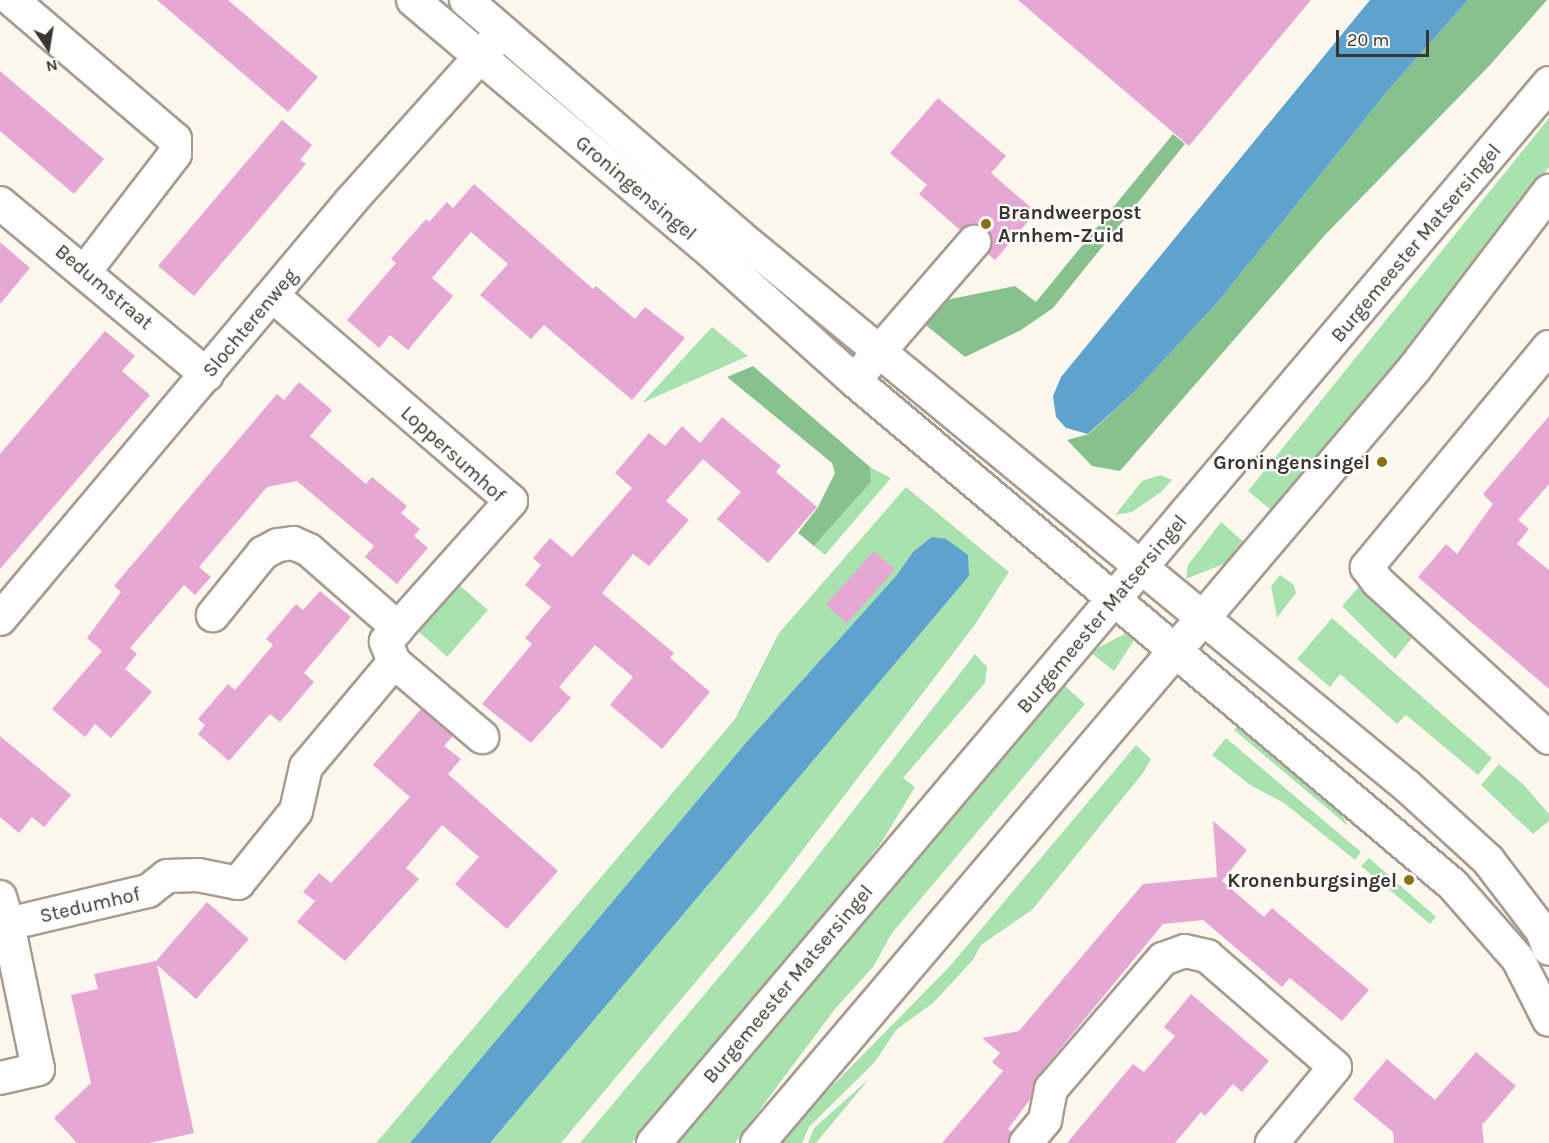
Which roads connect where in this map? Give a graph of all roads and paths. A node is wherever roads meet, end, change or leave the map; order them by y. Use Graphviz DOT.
graph roads {
  1 [pos="12,0"];
  2 [pos="413,0"];
  3 [pos="466,0"];
  4 [pos="504,30"];
  5 [pos="480,56"];
  6 [pos="1549,83"];
  7 [pos="1549,191"];
  8 [pos="0,202"];
  9 [pos="974,242"];
  10 [pos="86,270"];
  11 [pos="273,296"];
  12 [pos="1549,347"];
  13 [pos="879,352"];
  14 [pos="207,375"];
  15 [pos="855,381"];
  16 [pos="1140,569"];
  17 [pos="1114,600"];
  18 [pos="213,615"];
  19 [pos="1202,617"];
  20 [pos="0,619"];
  21 [pos="398,628"];
  22 [pos="1174,651"];
  23 [pos="394,662"];
  24 [pos="482,737"];
  25 [pos="1549,738"];
  26 [pos="4,910"];
  27 [pos="1549,949"];
  28 [pos="1549,1020"];
  29 [pos="0,1078"];
  30 [pos="653,1143"];
  31 [pos="757,1143"];
  32 [pos="1026,1143"];
  33 [pos="1272,1143"];
  1 -- 10 [label="street"];
  2 -- 5 [label="street, Groningensingel"];
  3 -- 4 [label="street, Groningensingel"];
  4 -- 5 [label="street, Slochterenweg"];
  4 -- 13 [label="street, Groningensingel"];
  5 -- 11 [label="street, Slochterenweg"];
  5 -- 15 [label="street, Groningensingel"];
  6 -- 16 [label="main road, Burgemeester Matsersingel"];
  7 -- 19 [label="main road"];
  8 -- 10 [label="street, Bedumstraat"];
  9 -- 13 [label="street"];
  10 -- 14 [label="street, Bedumstraat"];
  11 -- 14 [label="street, Slochterenweg"];
  11 -- 21 [label="street, Loppersumhof"];
  12 -- 25 [label="street"];
  13 -- 15 [label="street"];
  13 -- 16 [label="street, Groningensingel"];
  14 -- 20 [label="street, Slochterenweg"];
  15 -- 17 [label="street, Groningensingel"];
  16 -- 17 [label="main road, Burgemeester Matsersingel"];
  16 -- 19 [label="street, Groningensingel"];
  17 -- 22 [label="street"];
  17 -- 30 [label="main road, Burgemeester Matsersingel"];
  18 -- 21 [label="street"];
  19 -- 22 [label="main road"];
  19 -- 27 [label="street"];
  21 -- 23 [label="street, Loppersumhof"];
  22 -- 28 [label="street"];
  22 -- 31 [label="main road"];
  23 -- 24 [label="street"];
  23 -- 26 [label="street, Stedumhof"];
  26 -- 29 [label="street, Stedumhof"];
  32 -- 33 [label="street"];
}
